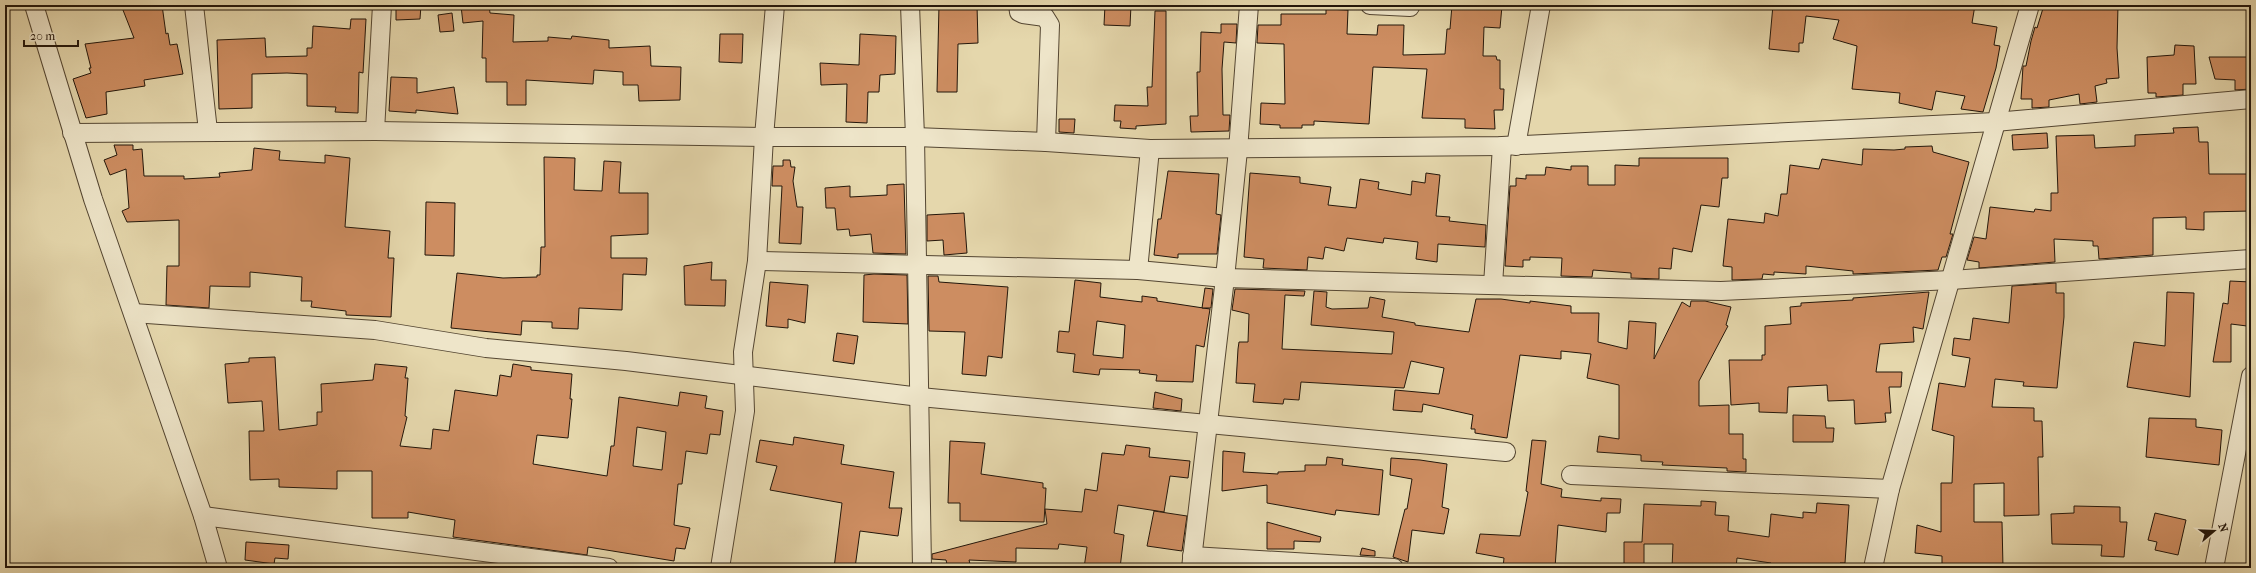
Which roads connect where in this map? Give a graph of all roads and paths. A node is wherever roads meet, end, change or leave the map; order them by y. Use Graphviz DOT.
graph roads {
  1 [pos="34,5"];
  2 [pos="194,5"];
  3 [pos="382,5"];
  4 [pos="775,5"];
  5 [pos="910,5"];
  6 [pos="1018,5"];
  7 [pos="1249,5"];
  8 [pos="1370,5"];
  9 [pos="1541,5"];
  10 [pos="2030,5"];
  11 [pos="1410,7"];
  12 [pos="2251,99"];
  13 [pos="1995,122"];
  14 [pos="208,131"];
  15 [pos="375,131"];
  16 [pos="72,133"];
  17 [pos="915,137"];
  18 [pos="764,138"];
  19 [pos="1046,142"];
  20 [pos="1509,146"];
  21 [pos="1150,149"];
  22 [pos="1238,150"];
  23 [pos="2251,259"];
  24 [pos="757,261"];
  25 [pos="917,264"];
  26 [pos="1138,270"];
  27 [pos="1225,278"];
  28 [pos="1951,280"];
  29 [pos="1493,285"];
  30 [pos="132,313"];
  31 [pos="743,376"];
  32 [pos="2251,376"];
  33 [pos="920,397"];
  34 [pos="1207,425"];
  35 [pos="2245,433"];
  36 [pos="1506,452"];
  37 [pos="1571,476"];
  38 [pos="1890,489"];
  39 [pos="203,516"];
  40 [pos="1192,562"];
  41 [pos="218,568"];
  42 [pos="609,568"];
  43 [pos="720,568"];
  44 [pos="922,568"];
  45 [pos="1394,568"];
  46 [pos="1873,568"];
  47 [pos="2214,568"];
  1 -- 16 [label="street"];
  2 -- 14 [label="street"];
  3 -- 15 [label="street"];
  4 -- 18 [label="street"];
  5 -- 17 [label="street"];
  6 -- 19 [label="street"];
  7 -- 22 [label="street"];
  8 -- 11 [label="street"];
  9 -- 20 [label="street"];
  10 -- 13 [label="street"];
  12 -- 13 [label="street"];
  13 -- 20 [label="street"];
  13 -- 28 [label="street"];
  14 -- 15 [label="street"];
  14 -- 16 [label="street"];
  15 -- 18 [label="street"];
  16 -- 30 [label="street"];
  17 -- 18 [label="street"];
  17 -- 19 [label="street"];
  17 -- 25 [label="street"];
  18 -- 24 [label="street"];
  19 -- 21 [label="street"];
  20 -- 22 [label="street"];
  20 -- 29 [label="street"];
  21 -- 22 [label="street"];
  21 -- 26 [label="street"];
  22 -- 27 [label="street"];
  23 -- 28 [label="street"];
  24 -- 25 [label="street"];
  24 -- 31 [label="street"];
  25 -- 26 [label="street"];
  25 -- 33 [label="street"];
  26 -- 27 [label="street"];
  27 -- 29 [label="street"];
  27 -- 34 [label="street"];
  28 -- 29 [label="street"];
  28 -- 38 [label="street"];
  30 -- 31 [label="street"];
  30 -- 39 [label="street"];
  31 -- 33 [label="street"];
  31 -- 43 [label="street"];
  32 -- 35 [label="street"];
  33 -- 34 [label="street"];
  33 -- 44 [label="street"];
  34 -- 36 [label="street"];
  34 -- 40 [label="street"];
  35 -- 47 [label="street"];
  37 -- 38 [label="street"];
  38 -- 46 [label="street"];
  39 -- 41 [label="street"];
  39 -- 42 [label="street"];
  40 -- 45 [label="street"];
}
